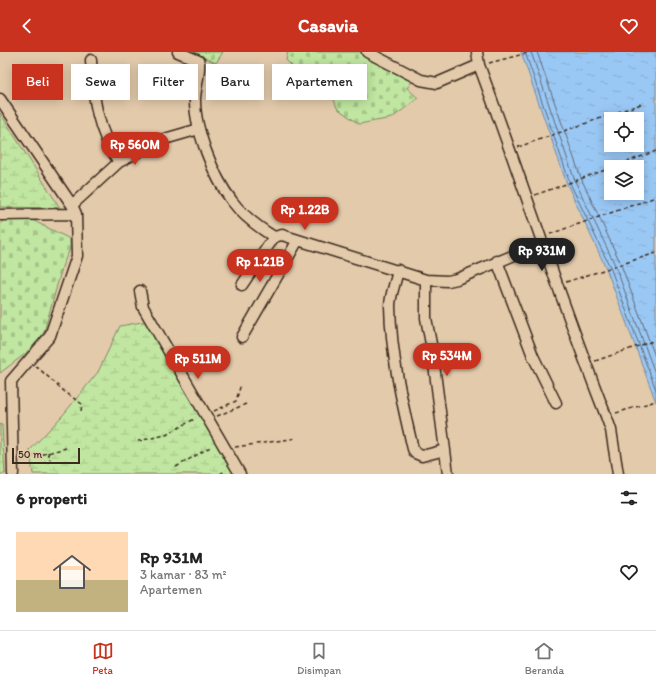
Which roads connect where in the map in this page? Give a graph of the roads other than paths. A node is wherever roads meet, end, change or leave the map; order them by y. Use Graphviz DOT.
graph roads {
  1 [pos="178,52"];
  2 [pos="367,52"];
  3 [pos="477,52"];
  4 [pos="91,60"];
  5 [pos="479,65"];
  6 [pos="0,98"];
  7 [pos="200,129"];
  8 [pos="120,162"];
  9 [pos="74,210"];
  10 [pos="0,215"];
  11 [pos="274,237"];
  12 [pos="298,240"];
  13 [pos="542,240"];
  14 [pos="497,260"];
  15 [pos="398,270"];
  16 [pos="426,280"];
  17 [pos="242,285"];
  18 [pos="140,291"];
  19 [pos="242,337"];
  20 [pos="556,403"];
  21 [pos="445,450"];
  22 [pos="13,474"];
  23 [pos="240,474"];
  24 [pos="448,474"];
  25 [pos="618,474"];
  1 -- 7 [label="street"];
  2 -- 5 [label="street"];
  3 -- 5 [label="street"];
  4 -- 8 [label="street"];
  5 -- 13 [label="street"];
  6 -- 9 [label="street"];
  7 -- 8 [label="street"];
  7 -- 11 [label="street"];
  8 -- 9 [label="street"];
  9 -- 10 [label="street"];
  9 -- 22 [label="street"];
  11 -- 12 [label="street"];
  11 -- 17 [label="street"];
  12 -- 15 [label="street"];
  12 -- 19 [label="street"];
  13 -- 14 [label="street"];
  13 -- 25 [label="street"];
  14 -- 16 [label="street"];
  14 -- 20 [label="street"];
  15 -- 16 [label="street"];
  15 -- 21 [label="street"];
  16 -- 21 [label="street"];
  18 -- 23 [label="street"];
  21 -- 24 [label="street"];
}
